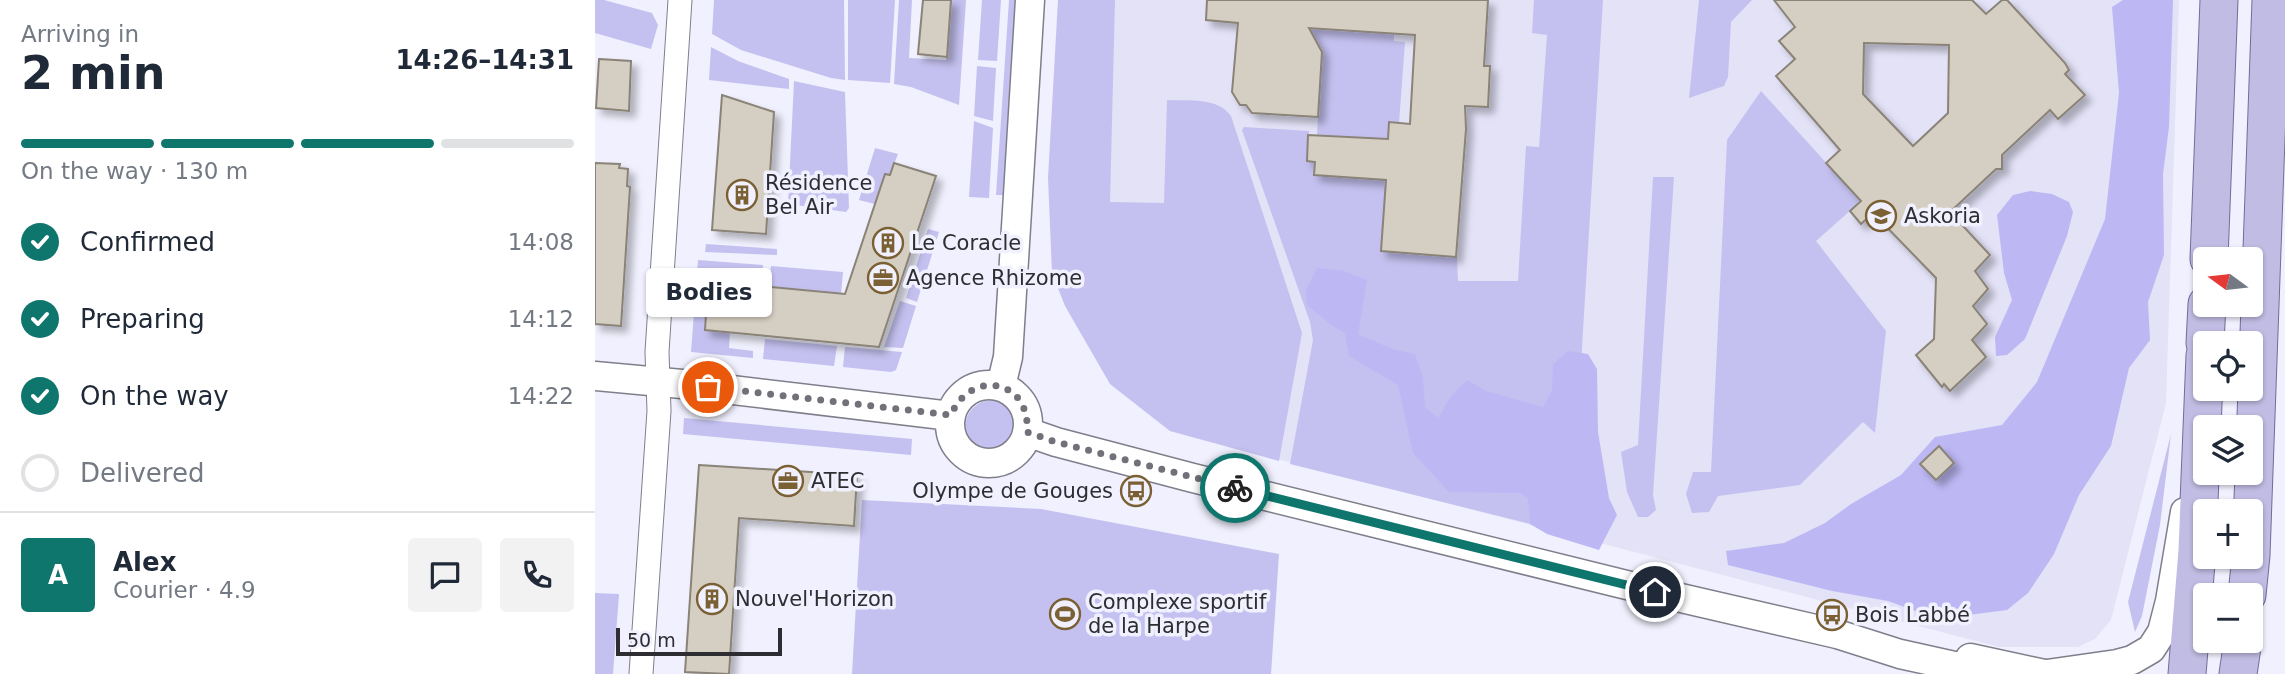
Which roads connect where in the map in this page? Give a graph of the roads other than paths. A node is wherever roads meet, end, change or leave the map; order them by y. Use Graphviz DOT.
graph roads {
  1 [pos="680,0"];
  2 [pos="1030,0"];
  3 [pos="2219,0"];
  4 [pos="2271,0"];
  5 [pos="2209,247"];
  6 [pos="595,376"];
  7 [pos="658,382"];
  8 [pos="1001,386"];
  9 [pos="951,415"];
  10 [pos="1027,432"];
  11 [pos="2195,485"];
  12 [pos="2201,485"];
  13 [pos="2248,583"];
  14 [pos="1837,634"];
  15 [pos="2203,653"];
  16 [pos="641,674"];
  17 [pos="1990,674"];
  18 [pos="2046,674"];
  19 [pos="2187,674"];
  20 [pos="2201,674"];
  1 -- 7 [label="street"];
  2 -- 8 [label="street"];
  3 -- 5 [label="main road"];
  4 -- 13 [label="main road"];
  6 -- 7 [label="street"];
  7 -- 9 [label="street"];
  7 -- 16 [label="street"];
  8 -- 9 [label="street"];
  8 -- 10 [label="street"];
  9 -- 10 [label="street"];
  10 -- 14 [label="street"];
  11 -- 18 [label="street"];
  12 -- 19 [label="main road"];
  14 -- 17 [label="street"];
  14 -- 18 [label="street"];
  15 -- 20 [label="street"];
}
